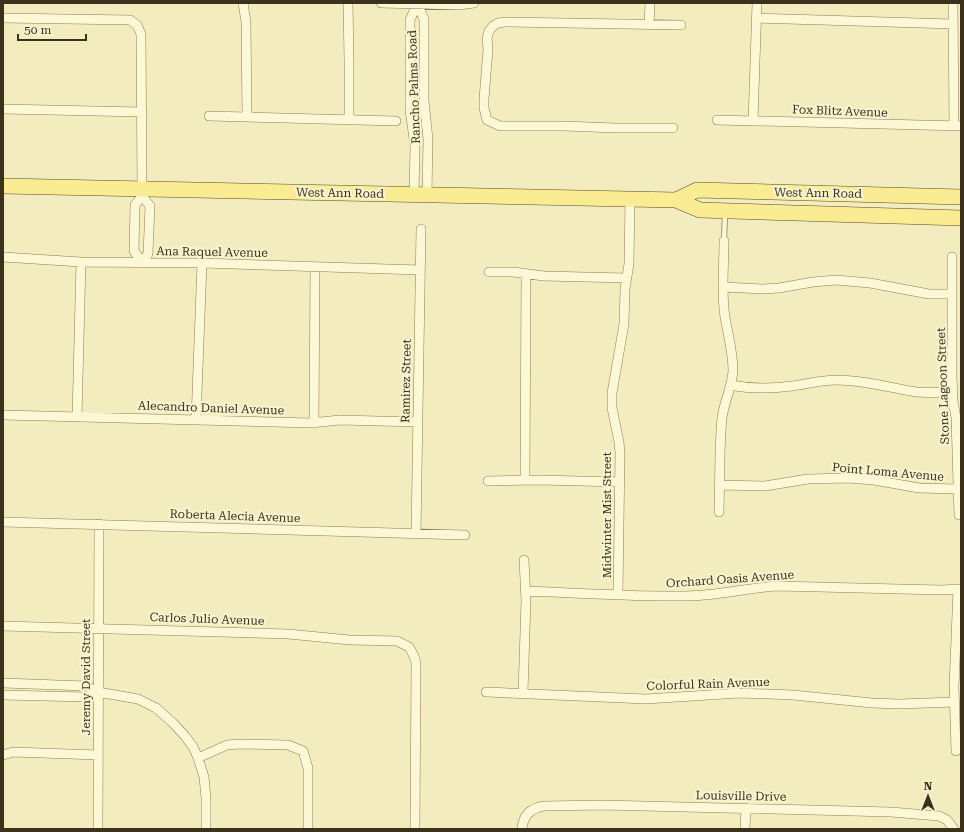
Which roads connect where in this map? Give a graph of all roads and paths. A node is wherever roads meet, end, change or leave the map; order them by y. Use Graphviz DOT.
graph roads {
  1 [pos="243,3"];
  2 [pos="348,3"];
  3 [pos="381,3"];
  4 [pos="474,3"];
  5 [pos="650,3"];
  6 [pos="757,3"];
  7 [pos="953,3"];
  8 [pos="417,4"];
  9 [pos="3,18"];
  10 [pos="757,18"];
  11 [pos="953,24"];
  12 [pos="649,25"];
  13 [pos="681,25"];
  14 [pos="3,109"];
  15 [pos="142,112"];
  16 [pos="209,116"];
  17 [pos="247,117"];
  18 [pos="349,119"];
  19 [pos="718,120"];
  20 [pos="396,121"];
  21 [pos="753,121"];
  22 [pos="957,126"];
  23 [pos="673,128"];
  24 [pos="3,186"];
  25 [pos="142,192"];
  26 [pos="420,194"];
  27 [pos="961,197"];
  28 [pos="630,199"];
  29 [pos="676,200"];
  30 [pos="725,211"];
  31 [pos="961,218"];
  32 [pos="421,229"];
  33 [pos="724,241"];
  34 [pos="3,257"];
  35 [pos="952,257"];
  36 [pos="81,262"];
  37 [pos="142,262"];
  38 [pos="202,263"];
  39 [pos="315,267"];
  40 [pos="420,270"];
  41 [pos="489,272"];
  42 [pos="526,274"];
  43 [pos="626,278"];
  44 [pos="723,287"];
  45 [pos="952,294"];
  46 [pos="731,385"];
  47 [pos="953,392"];
  48 [pos="3,415"];
  49 [pos="77,417"];
  50 [pos="196,420"];
  51 [pos="418,422"];
  52 [pos="314,423"];
  53 [pos="526,480"];
  54 [pos="488,481"];
  55 [pos="620,482"];
  56 [pos="720,485"];
  57 [pos="960,489"];
  58 [pos="719,512"];
  59 [pos="959,515"];
  60 [pos="3,522"];
  61 [pos="99,524"];
  62 [pos="416,534"];
  63 [pos="465,535"];
  64 [pos="524,560"];
  65 [pos="960,589"];
  66 [pos="526,591"];
  67 [pos="618,594"];
  68 [pos="3,626"];
  69 [pos="98,628"];
  70 [pos="958,668"];
  71 [pos="3,683"];
  72 [pos="98,692"];
  73 [pos="486,692"];
  74 [pos="523,693"];
  75 [pos="3,695"];
  76 [pos="955,702"];
  77 [pos="956,751"];
  78 [pos="3,755"];
  79 [pos="98,755"];
  80 [pos="198,758"];
  81 [pos="746,808"];
  82 [pos="953,827"];
  83 [pos="98,829"];
  84 [pos="206,829"];
  85 [pos="308,829"];
  86 [pos="415,829"];
  87 [pos="522,829"];
  88 [pos="745,829"];
  1 -- 17 [label="street"];
  2 -- 18 [label="street"];
  3 -- 8 [label="street"];
  4 -- 8 [label="street"];
  5 -- 12 [label="street"];
  6 -- 10 [label="street"];
  7 -- 11 [label="street"];
  8 -- 26 [label="street, Rancho Palms Road"];
  8 -- 26 [label="street, Rancho Palms Road"];
  9 -- 15 [label="street"];
  10 -- 11 [label="street"];
  10 -- 21 [label="street"];
  11 -- 22 [label="street"];
  12 -- 13 [label="street"];
  12 -- 23 [label="street"];
  14 -- 15 [label="street"];
  15 -- 25 [label="street"];
  16 -- 17 [label="street"];
  17 -- 18 [label="street"];
  18 -- 20 [label="street"];
  19 -- 21 [label="street, Fox Blitz Avenue"];
  21 -- 22 [label="street, Fox Blitz Avenue"];
  24 -- 25 [label="main road, West Ann Road"];
  25 -- 26 [label="main road, West Ann Road"];
  25 -- 37 [label="street"];
  25 -- 37 [label="street"];
  26 -- 28 [label="main road, West Ann Road"];
  27 -- 29 [label="main road, West Ann Road"];
  28 -- 29 [label="main road, West Ann Road"];
  28 -- 43 [label="street, Midwinter Mist Street"];
  29 -- 30 [label="main road, West Ann Road"];
  30 -- 31 [label="main road, West Ann Road"];
  30 -- 33 [label="lane"];
  32 -- 40 [label="street, Ramirez Street"];
  33 -- 44 [label="street"];
  34 -- 36 [label="street, Ana Raquel Avenue"];
  35 -- 45 [label="street, Stone Lagoon Street"];
  36 -- 37 [label="street, Ana Raquel Avenue"];
  36 -- 49 [label="street"];
  37 -- 38 [label="street, Ana Raquel Avenue"];
  38 -- 39 [label="street, Ana Raquel Avenue"];
  38 -- 50 [label="street"];
  39 -- 40 [label="street, Ana Raquel Avenue"];
  39 -- 52 [label="street"];
  40 -- 51 [label="street, Ramirez Street"];
  41 -- 42 [label="street"];
  42 -- 43 [label="street"];
  42 -- 53 [label="street"];
  43 -- 55 [label="street, Midwinter Mist Street"];
  44 -- 45 [label="street"];
  44 -- 46 [label="street"];
  45 -- 47 [label="street, Stone Lagoon Street"];
  46 -- 47 [label="street"];
  46 -- 56 [label="street"];
  47 -- 57 [label="street, Stone Lagoon Street"];
  48 -- 49 [label="street, Alecandro Daniel Avenue"];
  49 -- 50 [label="street, Alecandro Daniel Avenue"];
  50 -- 52 [label="street, Alecandro Daniel Avenue"];
  51 -- 52 [label="street, Alecandro Daniel Avenue"];
  51 -- 62 [label="street, Ramirez Street"];
  53 -- 54 [label="street"];
  53 -- 55 [label="street"];
  55 -- 67 [label="street, Midwinter Mist Street"];
  56 -- 57 [label="street, Point Loma Avenue"];
  56 -- 58 [label="street"];
  57 -- 59 [label="street, Stone Lagoon Street"];
  60 -- 61 [label="street, Roberta Alecia Avenue"];
  61 -- 62 [label="street, Roberta Alecia Avenue"];
  61 -- 69 [label="street, Jeremy David Street"];
  62 -- 63 [label="street, Roberta Alecia Avenue"];
  64 -- 66 [label="street"];
  65 -- 67 [label="street, Orchard Oasis Avenue"];
  65 -- 70 [label="street"];
  66 -- 67 [label="street, Orchard Oasis Avenue"];
  66 -- 74 [label="street"];
  68 -- 69 [label="street, Carlos Julio Avenue"];
  69 -- 72 [label="street, Jeremy David Street"];
  69 -- 86 [label="street, Carlos Julio Avenue"];
  70 -- 76 [label="street"];
  71 -- 72 [label="street"];
  72 -- 75 [label="street"];
  72 -- 79 [label="street, Jeremy David Street"];
  72 -- 80 [label="street"];
  73 -- 74 [label="street, Colorful Rain Avenue"];
  74 -- 76 [label="street, Colorful Rain Avenue"];
  76 -- 77 [label="street"];
  78 -- 79 [label="street"];
  79 -- 83 [label="street, Jeremy David Street"];
  80 -- 84 [label="street"];
  80 -- 85 [label="street"];
  81 -- 82 [label="street, Louisville Drive"];
  81 -- 87 [label="street, Louisville Drive"];
  81 -- 88 [label="street"];
}
